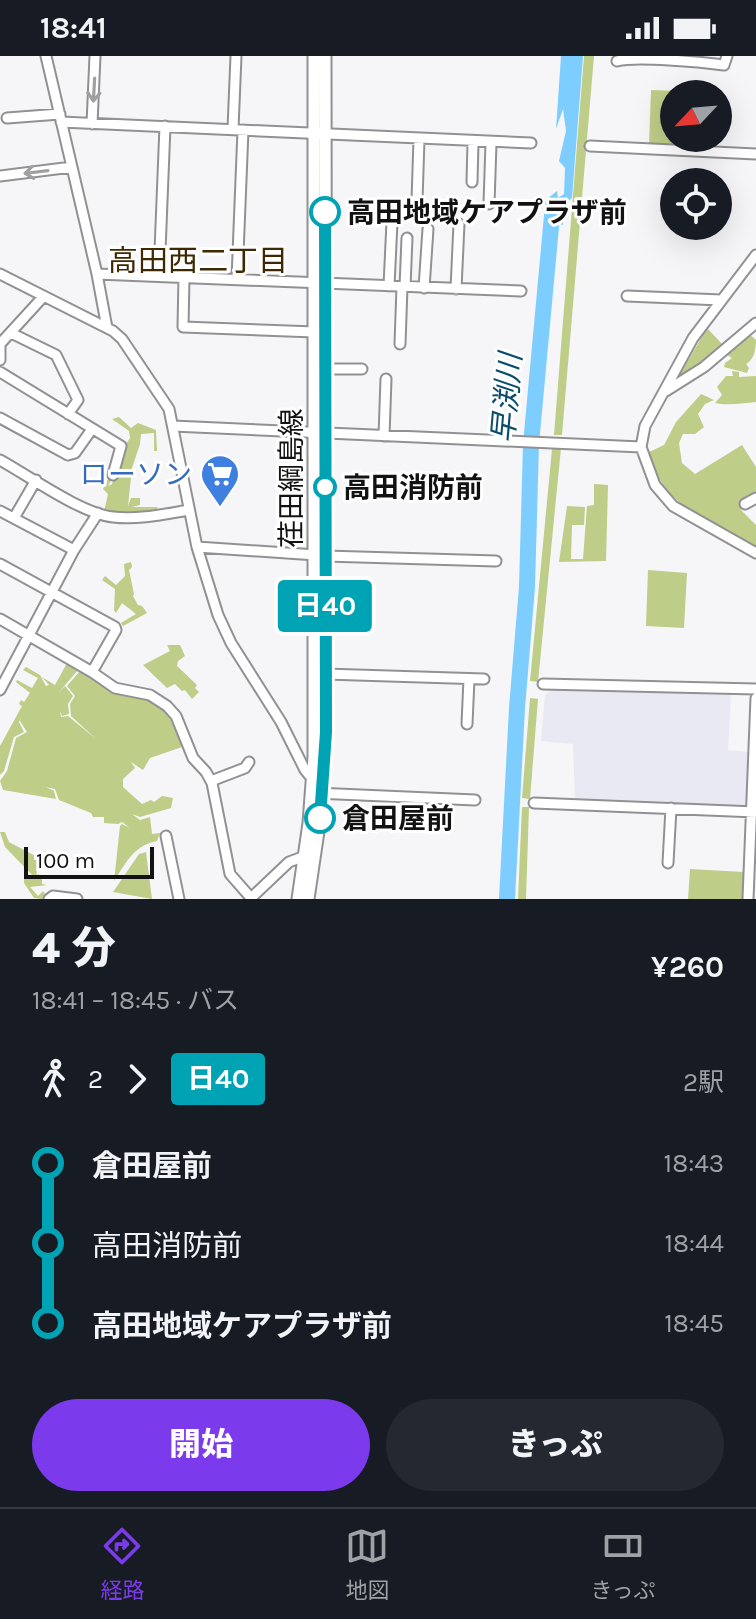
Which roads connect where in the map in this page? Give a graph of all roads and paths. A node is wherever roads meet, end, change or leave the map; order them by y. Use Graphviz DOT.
graph roads {
  1 [pos="46,56"];
  2 [pos="95,56"];
  3 [pos="236,56"];
  4 [pos="314,56"];
  5 [pos="325,56"];
  6 [pos="727,56"];
  7 [pos="621,58"];
  8 [pos="7,118"];
  9 [pos="60,118"];
  10 [pos="92,124"];
  11 [pos="165,126"];
  12 [pos="238,130"];
  13 [pos="320,136"];
  14 [pos="419,139"];
  15 [pos="473,142"];
  16 [pos="491,143"];
  17 [pos="531,143"];
  18 [pos="590,146"];
  19 [pos="756,154"];
  20 [pos="72,167"];
  21 [pos="0,176"];
  22 [pos="472,182"];
  23 [pos="417,201"];
  24 [pos="489,204"];
  25 [pos="392,222"];
  26 [pos="459,224"];
  27 [pos="428,229"];
  28 [pos="407,238"];
  29 [pos="756,255"];
  30 [pos="0,274"];
  31 [pos="97,274"];
  32 [pos="159,276"];
  33 [pos="184,277"];
  34 [pos="237,279"];
  35 [pos="320,284"];
  36 [pos="389,286"];
  37 [pos="403,287"];
  38 [pos="424,288"];
  39 [pos="456,289"];
  40 [pos="521,291"];
  41 [pos="627,296"];
  42 [pos="43,297"];
  43 [pos="721,300"];
  44 [pos="756,323"];
  45 [pos="107,328"];
  46 [pos="315,332"];
  47 [pos="11,333"];
  48 [pos="400,344"];
  49 [pos="0,360"];
  50 [pos="325,369"];
  51 [pos="362,369"];
  52 [pos="0,372"];
  53 [pos="386,379"];
  54 [pos="666,391"];
  55 [pos="68,414"];
  56 [pos="0,418"];
  57 [pos="173,426"];
  58 [pos="92,429"];
  59 [pos="320,433"];
  60 [pos="384,436"];
  61 [pos="641,447"];
  62 [pos="0,460"];
  63 [pos="113,475"];
  64 [pos="36,480"];
  65 [pos="756,498"];
  66 [pos="745,504"];
  67 [pos="189,510"];
  68 [pos="0,511"];
  69 [pos="98,513"];
  70 [pos="14,518"];
  71 [pos="197,547"];
  72 [pos="74,550"];
  73 [pos="756,553"];
  74 [pos="320,555"];
  75 [pos="496,561"];
  76 [pos="0,564"];
  77 [pos="52,591"];
  78 [pos="0,619"];
  79 [pos="29,636"];
  80 [pos="92,672"];
  81 [pos="325,674"];
  82 [pos="4,676"];
  83 [pos="469,679"];
  84 [pos="484,679"];
  85 [pos="543,684"];
  86 [pos="756,689"];
  87 [pos="0,690"];
  88 [pos="756,698"];
  89 [pos="467,724"];
  90 [pos="249,762"];
  91 [pos="319,776"];
  92 [pos="211,781"];
  93 [pos="318,793"];
  94 [pos="475,800"];
  95 [pos="534,803"];
  96 [pos="671,808"];
  97 [pos="754,812"];
  98 [pos="166,836"];
  99 [pos="305,856"];
  100 [pos="668,863"];
  101 [pos="49,899"];
  102 [pos="77,899"];
  103 [pos="179,899"];
  104 [pos="250,899"];
  105 [pos="298,899"];
  106 [pos="308,899"];
  107 [pos="748,899"];
  1 -- 9 [label="street"];
  2 -- 10 [label="street, one-way"];
  3 -- 12 [label="street"];
  4 -- 13 [label="main road, 荏田綱島線"];
  5 -- 13 [label="main road, 荏田綱島線"];
  6 -- 7 [label="street"];
  8 -- 9 [label="street"];
  9 -- 10 [label="street"];
  9 -- 20 [label="street"];
  10 -- 11 [label="street"];
  11 -- 12 [label="street"];
  11 -- 32 [label="street"];
  12 -- 13 [label="street"];
  12 -- 34 [label="street"];
  13 -- 14 [label="street"];
  13 -- 35 [label="main road, 荏田綱島線"];
  14 -- 15 [label="street"];
  14 -- 23 [label="street"];
  15 -- 16 [label="street"];
  15 -- 22 [label="street"];
  16 -- 17 [label="street"];
  16 -- 24 [label="street"];
  18 -- 19 [label="street"];
  20 -- 21 [label="street, one-way"];
  20 -- 31 [label="street"];
  25 -- 36 [label="street"];
  26 -- 39 [label="street"];
  27 -- 38 [label="street"];
  28 -- 37 [label="street"];
  29 -- 43 [label="street"];
  30 -- 42 [label="street"];
  31 -- 32 [label="street"];
  31 -- 45 [label="street"];
  32 -- 33 [label="street"];
  33 -- 34 [label="street"];
  33 -- 46 [label="street"];
  34 -- 35 [label="street"];
  35 -- 36 [label="street"];
  35 -- 46 [label="main road, 荏田綱島線"];
  35 -- 50 [label="main road, 荏田綱島線"];
  36 -- 37 [label="street"];
  37 -- 38 [label="street"];
  37 -- 48 [label="street"];
  38 -- 39 [label="street"];
  39 -- 40 [label="street"];
  41 -- 43 [label="street"];
  42 -- 45 [label="street"];
  42 -- 47 [label="street"];
  43 -- 54 [label="street"];
  44 -- 54 [label="street"];
  45 -- 57 [label="street"];
  46 -- 59 [label="main road, 荏田綱島線"];
  47 -- 49 [label="street"];
  47 -- 55 [label="street"];
  50 -- 51 [label="street"];
  50 -- 59 [label="main road, 荏田綱島線"];
  52 -- 55 [label="street"];
  53 -- 60 [label="street"];
  54 -- 61 [label="street"];
  55 -- 58 [label="street"];
  56 -- 58 [label="street"];
  57 -- 59 [label="street"];
  57 -- 67 [label="street"];
  58 -- 63 [label="street"];
  59 -- 60 [label="street"];
  59 -- 74 [label="main road, 荏田綱島線"];
  60 -- 61 [label="street"];
  61 -- 73 [label="street"];
  62 -- 64 [label="street"];
  64 -- 69 [label="street"];
  64 -- 70 [label="street"];
  65 -- 66 [label="street"];
  67 -- 69 [label="street"];
  67 -- 71 [label="street"];
  68 -- 70 [label="street"];
  69 -- 72 [label="street"];
  70 -- 72 [label="street"];
  71 -- 74 [label="street"];
  71 -- 91 [label="street"];
  72 -- 77 [label="street"];
  74 -- 75 [label="street"];
  74 -- 81 [label="main road, 荏田綱島線"];
  74 -- 91 [label="main road, 荏田綱島線"];
  76 -- 77 [label="street"];
  77 -- 79 [label="street"];
  77 -- 80 [label="street"];
  78 -- 79 [label="street"];
  79 -- 80 [label="street"];
  79 -- 82 [label="street"];
  80 -- 92 [label="street"];
  81 -- 83 [label="street"];
  81 -- 91 [label="main road, 荏田綱島線"];
  82 -- 87 [label="street"];
  83 -- 84 [label="street"];
  83 -- 89 [label="street"];
  85 -- 86 [label="street"];
  88 -- 97 [label="street"];
  90 -- 92 [label="street"];
  91 -- 93 [label="main road, 荏田綱島線"];
  92 -- 104 [label="street"];
  93 -- 94 [label="street"];
  93 -- 99 [label="main road, 荏田綱島線"];
  93 -- 106 [label="main road, 荏田綱島線"];
  95 -- 96 [label="street"];
  96 -- 97 [label="street"];
  96 -- 100 [label="street"];
  97 -- 107 [label="street"];
  98 -- 103 [label="street"];
  99 -- 104 [label="street"];
  99 -- 105 [label="main road, 荏田綱島線"];
  101 -- 102 [label="street"];
}
